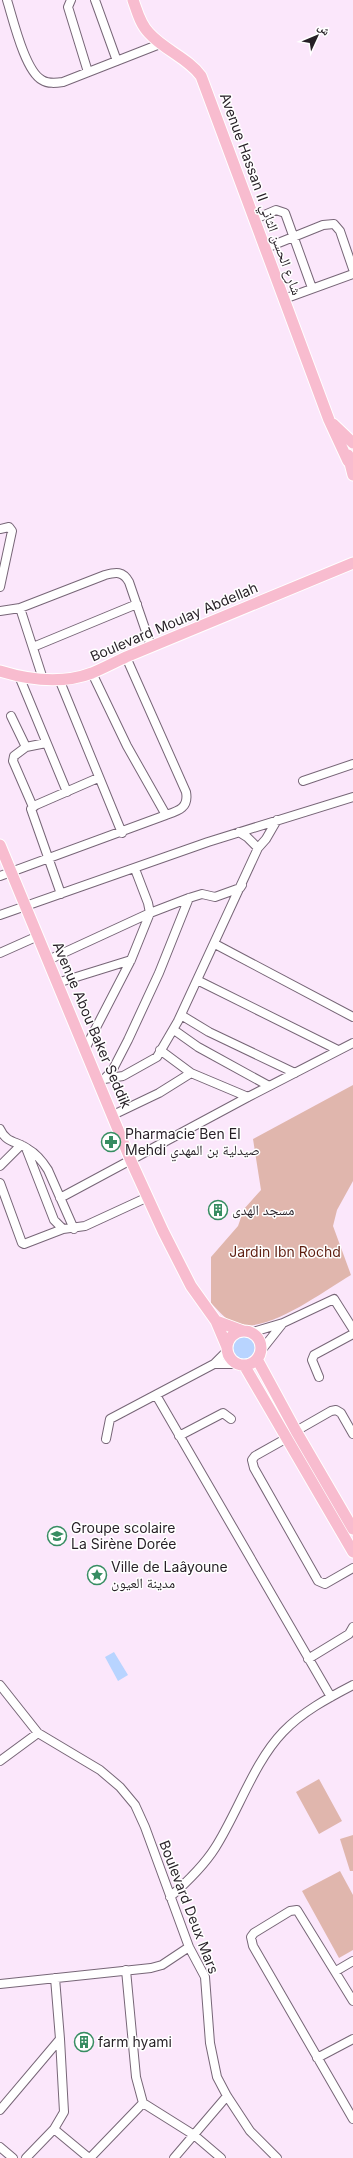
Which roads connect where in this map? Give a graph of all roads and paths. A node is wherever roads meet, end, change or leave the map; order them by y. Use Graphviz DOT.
graph roads {
  1 [pos="8,0"];
  2 [pos="71,0"];
  3 [pos="95,0"];
  4 [pos="133,0"];
  5 [pos="160,44"];
  6 [pos="117,61"];
  7 [pos="88,72"];
  8 [pos="255,219"];
  9 [pos="294,236"];
  10 [pos="266,248"];
  11 [pos="353,270"];
  12 [pos="353,274"];
  13 [pos="312,288"];
  14 [pos="284,299"];
  15 [pos="329,420"];
  16 [pos="353,443"];
  17 [pos="353,448"];
  18 [pos="351,467"];
  19 [pos="0,529"];
  20 [pos="353,563"];
  21 [pos="0,587"];
  22 [pos="136,604"];
  23 [pos="20,608"];
  24 [pos="0,611"];
  25 [pos="151,646"];
  26 [pos="33,647"];
  27 [pos="126,657"];
  28 [pos="0,671"];
  29 [pos="92,673"];
  30 [pos="19,676"];
  31 [pos="44,679"];
  32 [pos="60,679"];
  33 [pos="11,716"];
  34 [pos="46,743"];
  35 [pos="26,747"];
  36 [pos="353,764"];
  37 [pos="98,778"];
  38 [pos="303,781"];
  39 [pos="67,792"];
  40 [pos="353,797"];
  41 [pos="33,807"];
  42 [pos="166,815"];
  43 [pos="277,820"];
  44 [pos="239,832"];
  45 [pos="122,833"];
  46 [pos="0,845"];
  47 [pos="258,848"];
  48 [pos="48,859"];
  49 [pos="135,869"];
  50 [pos="11,871"];
  51 [pos="0,876"];
  52 [pos="246,879"];
  53 [pos="61,894"];
  54 [pos="189,898"];
  55 [pos="26,906"];
  56 [pos="150,913"];
  57 [pos="0,915"];
  58 [pos="38,936"];
  59 [pos="215,944"];
  60 [pos="0,952"];
  61 [pos="48,960"];
  62 [pos="132,960"];
  63 [pos="197,980"];
  64 [pos="57,982"];
  65 [pos="181,1014"];
  66 [pos="353,1016"];
  67 [pos="174,1030"];
  68 [pos="353,1043"];
  69 [pos="85,1049"];
  70 [pos="160,1050"];
  71 [pos="338,1050"];
  72 [pos="191,1073"];
  73 [pos="295,1073"];
  74 [pos="102,1080"];
  75 [pos="269,1086"];
  76 [pos="248,1096"];
  77 [pos="113,1115"];
  78 [pos="0,1129"];
  79 [pos="24,1146"];
  80 [pos="131,1160"];
  81 [pos="0,1166"];
  82 [pos="0,1183"];
  83 [pos="148,1197"];
  84 [pos="60,1198"];
  85 [pos="63,1229"];
  86 [pos="74,1229"];
  87 [pos="216,1321"];
  88 [pos="283,1323"];
  89 [pos="353,1329"];
  90 [pos="247,1332"];
  91 [pos="353,1334"];
  92 [pos="227,1349"];
  93 [pos="259,1355"];
  94 [pos="214,1364"];
  95 [pos="242,1365"];
  96 [pos="319,1377"];
  97 [pos="156,1395"];
  98 [pos="231,1419"];
  99 [pos="291,1434"];
  100 [pos="353,1434"];
  101 [pos="179,1436"];
  102 [pos="106,1439"];
  103 [pos="353,1529"];
  104 [pos="353,1552"];
  105 [pos="353,1568"];
  106 [pos="353,1625"];
  107 [pos="308,1659"];
  108 [pos="0,1685"];
  109 [pos="353,1685"];
  110 [pos="330,1697"];
  111 [pos="38,1733"];
  112 [pos="0,1761"];
  113 [pos="170,1898"];
  114 [pos="189,1947"];
  115 [pos="353,1961"];
  116 [pos="126,1970"];
  117 [pos="336,1971"];
  118 [pos="55,1978"];
  119 [pos="0,1984"];
  120 [pos="353,2001"];
  121 [pos="353,2038"];
  122 [pos="60,2039"];
  123 [pos="317,2058"];
  124 [pos="227,2096"];
  125 [pos="143,2103"];
  126 [pos="0,2110"];
  127 [pos="353,2119"];
  128 [pos="54,2128"];
  129 [pos="194,2135"];
  130 [pos="0,2147"];
  131 [pos="13,2158"];
  132 [pos="26,2158"];
  133 [pos="90,2158"];
  134 [pos="174,2158"];
  135 [pos="221,2158"];
  136 [pos="277,2158"];
  1 -- 7 [label="street"];
  2 -- 7 [label="street"];
  3 -- 6 [label="street"];
  4 -- 5 [label="main road, Avenue Hassan II شارع الحسن الثاني"];
  5 -- 6 [label="street"];
  5 -- 8 [label="main road, Avenue Hassan II شارع الحسن الثاني"];
  6 -- 7 [label="street"];
  8 -- 9 [label="street"];
  8 -- 10 [label="main road, Avenue Hassan II شارع الحسن الثاني"];
  9 -- 10 [label="street"];
  9 -- 11 [label="street"];
  9 -- 13 [label="street"];
  10 -- 14 [label="main road, Avenue Hassan II شارع الحسن الثاني"];
  12 -- 13 [label="street"];
  13 -- 14 [label="street"];
  14 -- 15 [label="main road, Avenue Hassan II شارع الحسن الثاني"];
  15 -- 16 [label="main road, Avenue Hassan II شارع الحسن الثاني"];
  15 -- 18 [label="main road, Avenue Hassan II شارع الحسن الثاني"];
  17 -- 18 [label="main road"];
  19 -- 21 [label="street"];
  20 -- 25 [label="main road, Boulevard Moulay Abdellah"];
  22 -- 23 [label="street"];
  22 -- 25 [label="street"];
  22 -- 26 [label="street"];
  23 -- 24 [label="street"];
  23 -- 26 [label="street"];
  25 -- 27 [label="main road, Boulevard Moulay Abdellah"];
  26 -- 31 [label="street"];
  27 -- 29 [label="main road, Boulevard Moulay Abdellah"];
  27 -- 42 [label="street"];
  28 -- 30 [label="main road, Boulevard Moulay Abdellah"];
  29 -- 32 [label="main road, Boulevard Moulay Abdellah"];
  29 -- 42 [label="street"];
  30 -- 31 [label="main road, Boulevard Moulay Abdellah"];
  30 -- 34 [label="street"];
  31 -- 32 [label="main road, Boulevard Moulay Abdellah"];
  32 -- 37 [label="street"];
  33 -- 35 [label="street"];
  34 -- 35 [label="street"];
  34 -- 39 [label="street"];
  35 -- 41 [label="street"];
  36 -- 38 [label="street"];
  37 -- 39 [label="street"];
  37 -- 45 [label="street"];
  39 -- 41 [label="street"];
  40 -- 43 [label="street"];
  41 -- 48 [label="street"];
  42 -- 45 [label="street"];
  43 -- 44 [label="street"];
  43 -- 47 [label="street"];
  44 -- 47 [label="street"];
  44 -- 49 [label="street"];
  45 -- 48 [label="street"];
  46 -- 50 [label="main road, Avenue Abou Baker Seddik"];
  47 -- 52 [label="street"];
  48 -- 50 [label="street"];
  48 -- 53 [label="street"];
  49 -- 53 [label="street"];
  49 -- 56 [label="street"];
  50 -- 51 [label="street"];
  50 -- 55 [label="main road, Avenue Abou Baker Seddik"];
  52 -- 54 [label="street"];
  52 -- 59 [label="street"];
  53 -- 55 [label="street"];
  54 -- 56 [label="street"];
  54 -- 74 [label="street"];
  55 -- 57 [label="street"];
  55 -- 58 [label="main road, Avenue Abou Baker Seddik"];
  56 -- 61 [label="street"];
  56 -- 62 [label="street"];
  58 -- 60 [label="street"];
  58 -- 61 [label="main road, Avenue Abou Baker Seddik"];
  59 -- 63 [label="street"];
  59 -- 66 [label="street"];
  61 -- 64 [label="main road, Avenue Abou Baker Seddik"];
  62 -- 64 [label="street"];
  62 -- 69 [label="street"];
  63 -- 65 [label="street"];
  63 -- 71 [label="street"];
  64 -- 69 [label="main road, Avenue Abou Baker Seddik"];
  65 -- 67 [label="street"];
  65 -- 73 [label="street"];
  67 -- 70 [label="street"];
  67 -- 75 [label="street"];
  68 -- 71 [label="street"];
  69 -- 74 [label="main road, Avenue Abou Baker Seddik"];
  70 -- 72 [label="street"];
  70 -- 74 [label="street"];
  71 -- 73 [label="street"];
  72 -- 76 [label="street"];
  72 -- 77 [label="street"];
  73 -- 75 [label="street"];
  74 -- 77 [label="main road, Avenue Abou Baker Seddik"];
  75 -- 76 [label="street"];
  76 -- 80 [label="street"];
  77 -- 80 [label="main road, Avenue Abou Baker Seddik"];
  78 -- 79 [label="street"];
  79 -- 81 [label="street"];
  79 -- 84 [label="street"];
  79 -- 85 [label="street"];
  80 -- 83 [label="main road, Avenue Abou Baker Seddik"];
  80 -- 84 [label="street"];
  82 -- 85 [label="street"];
  83 -- 86 [label="street"];
  83 -- 87 [label="main road, Avenue Abou Baker Seddik"];
  84 -- 86 [label="street"];
  85 -- 86 [label="street"];
  87 -- 90 [label="main road"];
  87 -- 92 [label="main road, Avenue Abou Baker Seddik"];
  88 -- 89 [label="street"];
  88 -- 90 [label="street"];
  88 -- 93 [label="street"];
  90 -- 92 [label="main road"];
  90 -- 93 [label="main road"];
  91 -- 96 [label="street"];
  92 -- 94 [label="street"];
  92 -- 95 [label="main road"];
  93 -- 95 [label="main road"];
  93 -- 99 [label="main road"];
  94 -- 95 [label="street"];
  94 -- 97 [label="street"];
  95 -- 99 [label="main road"];
  97 -- 101 [label="street"];
  97 -- 102 [label="street"];
  98 -- 101 [label="street"];
  99 -- 100 [label="street"];
  99 -- 103 [label="main road"];
  99 -- 104 [label="main road"];
  99 -- 105 [label="street"];
  101 -- 107 [label="street"];
  106 -- 107 [label="street"];
  107 -- 110 [label="street"];
  108 -- 111 [label="street, Boulevard Deux Mars"];
  109 -- 110 [label="street"];
  110 -- 113 [label="street"];
  111 -- 112 [label="street"];
  111 -- 113 [label="street, Boulevard Deux Mars"];
  113 -- 114 [label="street, Boulevard Deux Mars"];
  114 -- 116 [label="street"];
  114 -- 124 [label="street, Boulevard Deux Mars"];
  115 -- 117 [label="street"];
  116 -- 118 [label="street"];
  116 -- 125 [label="street"];
  117 -- 120 [label="street"];
  117 -- 123 [label="street"];
  118 -- 119 [label="street"];
  118 -- 122 [label="street"];
  121 -- 123 [label="street"];
  122 -- 126 [label="street"];
  122 -- 128 [label="street"];
  123 -- 127 [label="street"];
  124 -- 129 [label="street"];
  124 -- 136 [label="street, Boulevard Deux Mars"];
  125 -- 129 [label="street"];
  125 -- 133 [label="street"];
  128 -- 132 [label="street"];
  128 -- 133 [label="street"];
  129 -- 134 [label="street"];
  129 -- 135 [label="street"];
  130 -- 131 [label="street"];
}
